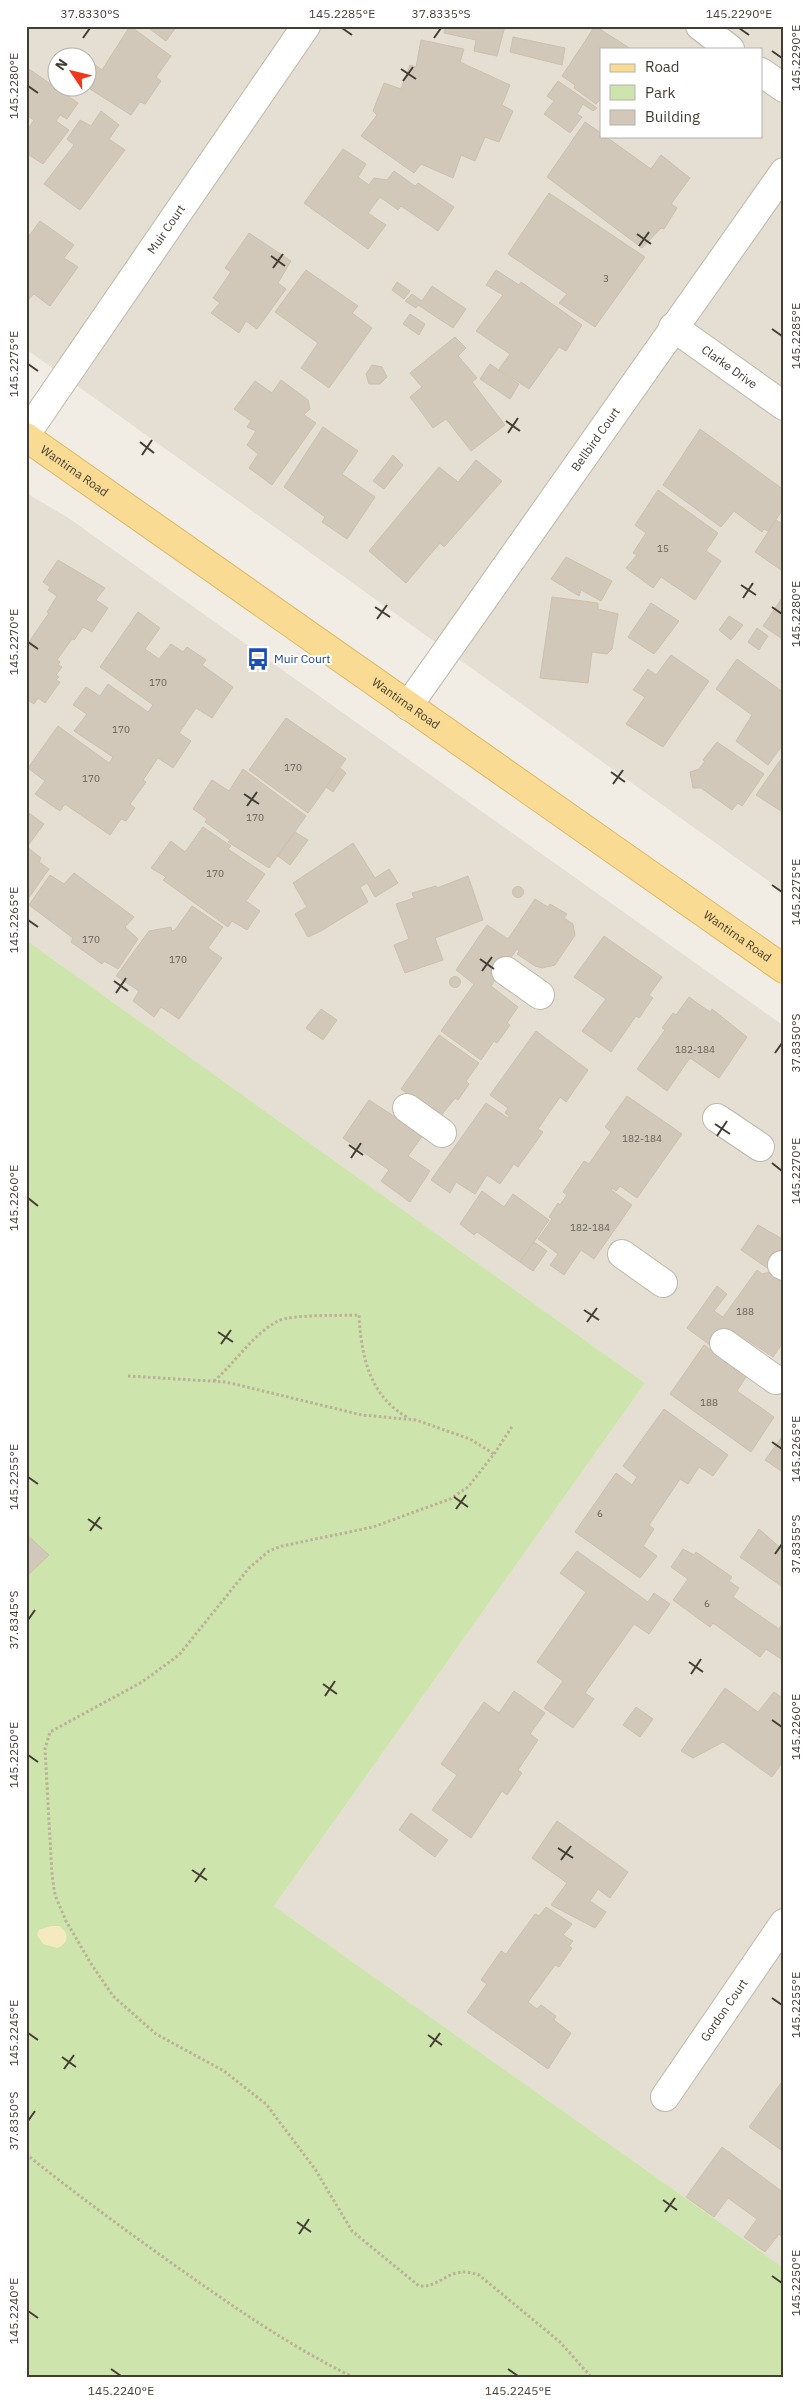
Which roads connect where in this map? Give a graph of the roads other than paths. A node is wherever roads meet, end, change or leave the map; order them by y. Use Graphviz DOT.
graph roads {
  1 [pos="306,26"];
  2 [pos="700,26"];
  3 [pos="729,48"];
  4 [pos="762,73"];
  5 [pos="784,88"];
  6 [pos="784,172"];
  7 [pos="673,327"];
  8 [pos="784,406"];
  9 [pos="26,434"];
  10 [pos="26,438"];
  11 [pos="408,706"];
  12 [pos="784,969"];
  13 [pos="506,971"];
  14 [pos="540,995"];
  15 [pos="407,1108"];
  16 [pos="717,1118"];
  17 [pos="442,1133"];
  18 [pos="760,1147"];
  19 [pos="622,1254"];
  20 [pos="663,1283"];
  21 [pos="724,1343"];
  22 [pos="776,1380"];
  23 [pos="784,1924"];
  24 [pos="664,2097"];
  1 -- 9 [label="street, Muir Court"];
  2 -- 3 [label="street"];
  4 -- 5 [label="street"];
  6 -- 7 [label="street, Bellbird Court"];
  7 -- 8 [label="street, Clarke Drive"];
  7 -- 11 [label="street, Bellbird Court"];
  10 -- 11 [label="main road, Wantirna Road"];
  11 -- 12 [label="main road, Wantirna Road"];
  13 -- 14 [label="street"];
  15 -- 17 [label="street"];
  16 -- 18 [label="street"];
  19 -- 20 [label="street"];
  21 -- 22 [label="street"];
  23 -- 24 [label="street, Gordon Court"];
}
